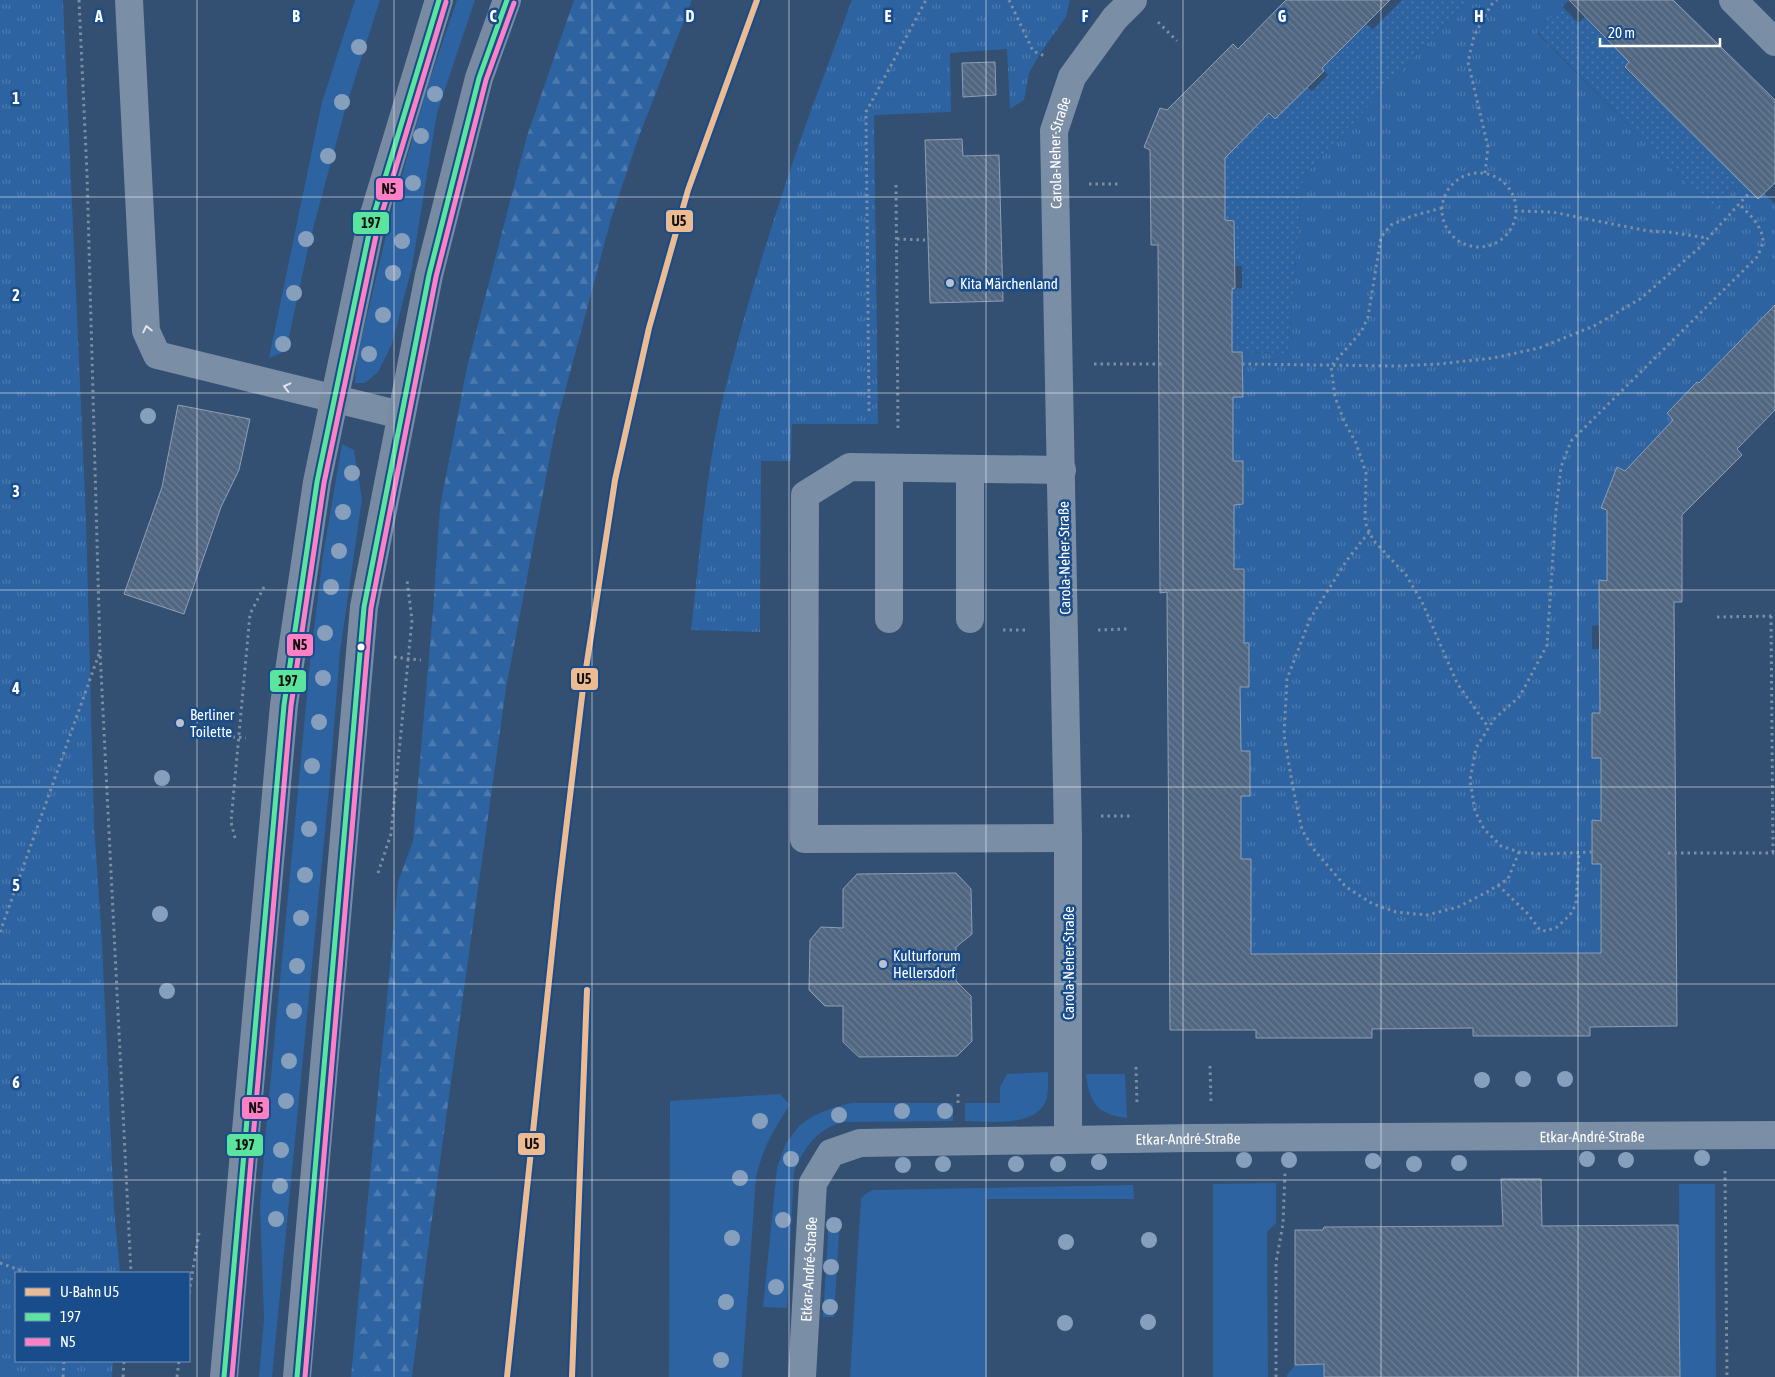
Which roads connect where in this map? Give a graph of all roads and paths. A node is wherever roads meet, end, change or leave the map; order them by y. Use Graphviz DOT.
graph roads {
  1 [pos="79,0"];
  2 [pos="129,0"];
  3 [pos="439,0"];
  4 [pos="508,0"];
  5 [pos="926,0"];
  6 [pos="1009,0"];
  7 [pos="1133,0"];
  8 [pos="1497,0"];
  9 [pos="1732,0"];
  10 [pos="1168,32"];
  11 [pos="1177,41"];
  12 [pos="1775,42"];
  13 [pos="1047,57"];
  14 [pos="1485,174"];
  15 [pos="1101,184"];
  16 [pos="1118,184"];
  17 [pos="896,185"];
  18 [pos="1751,191"];
  19 [pos="1739,204"];
  20 [pos="1442,208"];
  21 [pos="1515,211"];
  22 [pos="1708,238"];
  23 [pos="897,239"];
  24 [pos="926,240"];
  25 [pos="1122,364"];
  26 [pos="1166,364"];
  27 [pos="1242,364"];
  28 [pos="1331,366"];
  29 [pos="335,398"];
  30 [pos="869,411"];
  31 [pos="401,415"];
  32 [pos="897,416"];
  33 [pos="889,468"];
  34 [pos="970,470"];
  35 [pos="1062,470"];
  36 [pos="1369,532"];
  37 [pos="406,572"];
  38 [pos="1773,616"];
  39 [pos="1717,617"];
  40 [pos="889,619"];
  41 [pos="970,620"];
  42 [pos="1065,631"];
  43 [pos="100,651"];
  44 [pos="392,657"];
  45 [pos="408,659"];
  46 [pos="420,660"];
  47 [pos="1488,727"];
  48 [pos="226,736"];
  49 [pos="253,738"];
  50 [pos="1068,838"];
  51 [pos="1519,852"];
  52 [pos="1592,852"];
  53 [pos="1578,853"];
  54 [pos="1668,853"];
  55 [pos="1774,853"];
  56 [pos="376,881"];
  57 [pos="1498,886"];
  58 [pos="0,932"];
  59 [pos="1775,1135"];
  60 [pos="1068,1140"];
  61 [pos="1725,1171"];
  62 [pos="1284,1173"];
  63 [pos="0,1263"];
  64 [pos="25,1272"];
  65 [pos="131,1272"];
  66 [pos="64,1362"];
  67 [pos="124,1362"];
  68 [pos="179,1362"];
  69 [pos="63,1377"];
  70 [pos="123,1377"];
  71 [pos="176,1377"];
  72 [pos="224,1377"];
  73 [pos="297,1377"];
  74 [pos="802,1377"];
  75 [pos="1276,1377"];
  76 [pos="1727,1377"];
  1 -- 43 [label="path"];
  29 -- 2 [label="street, one-way"];
  3 -- 29 [label="main road"];
  4 -- 31 [label="main road"];
  5 -- 30 [label="path"];
  6 -- 13 [label="path"];
  7 -- 35 [label="street, Carola-Neher-Straße"];
  8 -- 14 [label="path"];
  9 -- 12 [label="street"];
  10 -- 11 [label="path"];
  14 -- 20 [label="path"];
  14 -- 21 [label="path"];
  15 -- 16 [label="path"];
  17 -- 23 [label="path"];
  18 -- 19 [label="path"];
  19 -- 22 [label="path"];
  19 -- 47 [label="path"];
  20 -- 21 [label="path"];
  20 -- 28 [label="path"];
  21 -- 22 [label="path"];
  22 -- 28 [label="path"];
  23 -- 24 [label="path"];
  23 -- 32 [label="path"];
  25 -- 26 [label="path"];
  27 -- 28 [label="path"];
  28 -- 36 [label="path"];
  29 -- 31 [label="street"];
  29 -- 72 [label="main road"];
  31 -- 73 [label="main road"];
  33 -- 34 [label="street"];
  33 -- 40 [label="street"];
  33 -- 50 [label="street"];
  34 -- 35 [label="street"];
  34 -- 41 [label="street"];
  35 -- 42 [label="street, Carola-Neher-Straße"];
  36 -- 47 [label="path"];
  36 -- 57 [label="path"];
  37 -- 45 [label="path"];
  38 -- 39 [label="path"];
  38 -- 55 [label="path"];
  41 -- 42 [label="path"];
  42 -- 50 [label="street, Carola-Neher-Straße"];
  43 -- 58 [label="path"];
  43 -- 65 [label="path"];
  44 -- 45 [label="path"];
  45 -- 46 [label="path"];
  45 -- 56 [label="path"];
  47 -- 51 [label="path"];
  48 -- 49 [label="path"];
  50 -- 60 [label="street, Carola-Neher-Straße"];
  51 -- 53 [label="path"];
  51 -- 57 [label="path"];
  52 -- 53 [label="path"];
  53 -- 57 [label="path"];
  54 -- 55 [label="path"];
  59 -- 60 [label="street, Etkar-André-Straße"];
  60 -- 74 [label="street, Etkar-André-Straße"];
  61 -- 76 [label="path"];
  62 -- 75 [label="path"];
  63 -- 64 [label="path"];
  66 -- 69 [label="path"];
  67 -- 70 [label="path"];
  68 -- 71 [label="path"];
}
